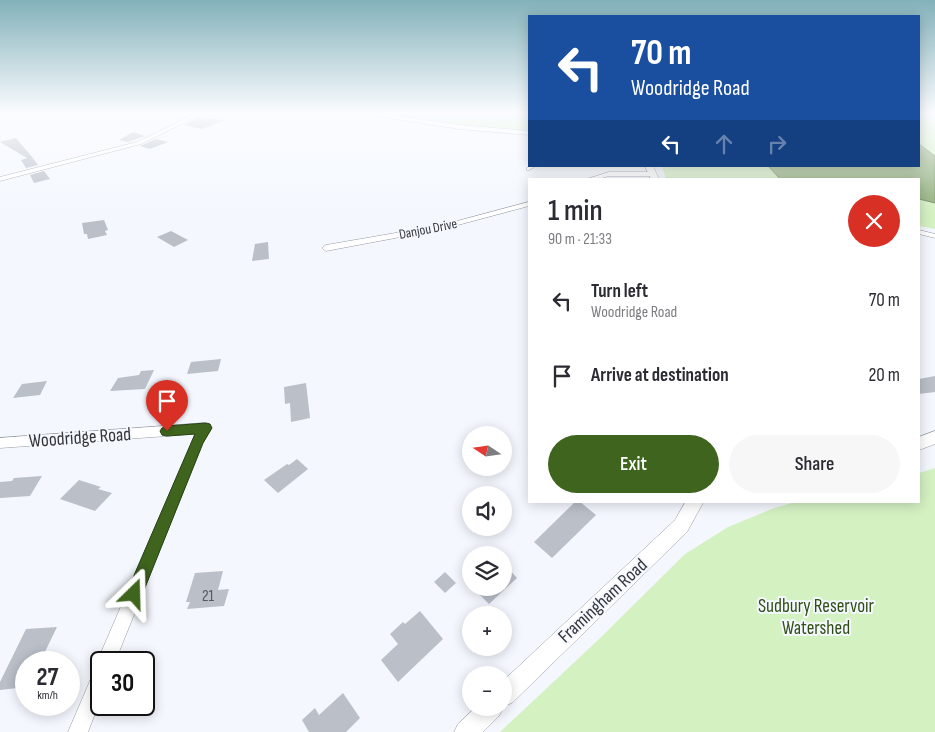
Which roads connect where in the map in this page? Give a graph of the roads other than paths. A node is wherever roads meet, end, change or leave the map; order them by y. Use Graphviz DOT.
graph roads {
  1 [pos="123,147"];
  2 [pos="531,167"];
  3 [pos="528,169"];
  4 [pos="652,173"];
  5 [pos="594,178"];
  6 [pos="0,179"];
  7 [pos="528,204"];
  8 [pos="920,232"];
  9 [pos="935,236"];
  10 [pos="326,248"];
  11 [pos="935,437"];
  12 [pos="0,443"];
  13 [pos="920,444"];
  14 [pos="694,503"];
  15 [pos="111,651"];
  16 [pos="512,687"];
  17 [pos="90,702"];
  18 [pos="483,716"];
  19 [pos="78,732"];
  20 [pos="466,732"];
  1 -- 6 [label="street"];
  2 -- 3 [label="lane"];
  4 -- 5 [label="street"];
  7 -- 10 [label="street, Danjou Drive"];
  8 -- 9 [label="street"];
  11 -- 13 [label="street"];
  12 -- 15 [label="street, Woodridge Road"];
  14 -- 16 [label="street, Framingham Road"];
  17 -- 19 [label="street"];
  18 -- 20 [label="street"];
}
